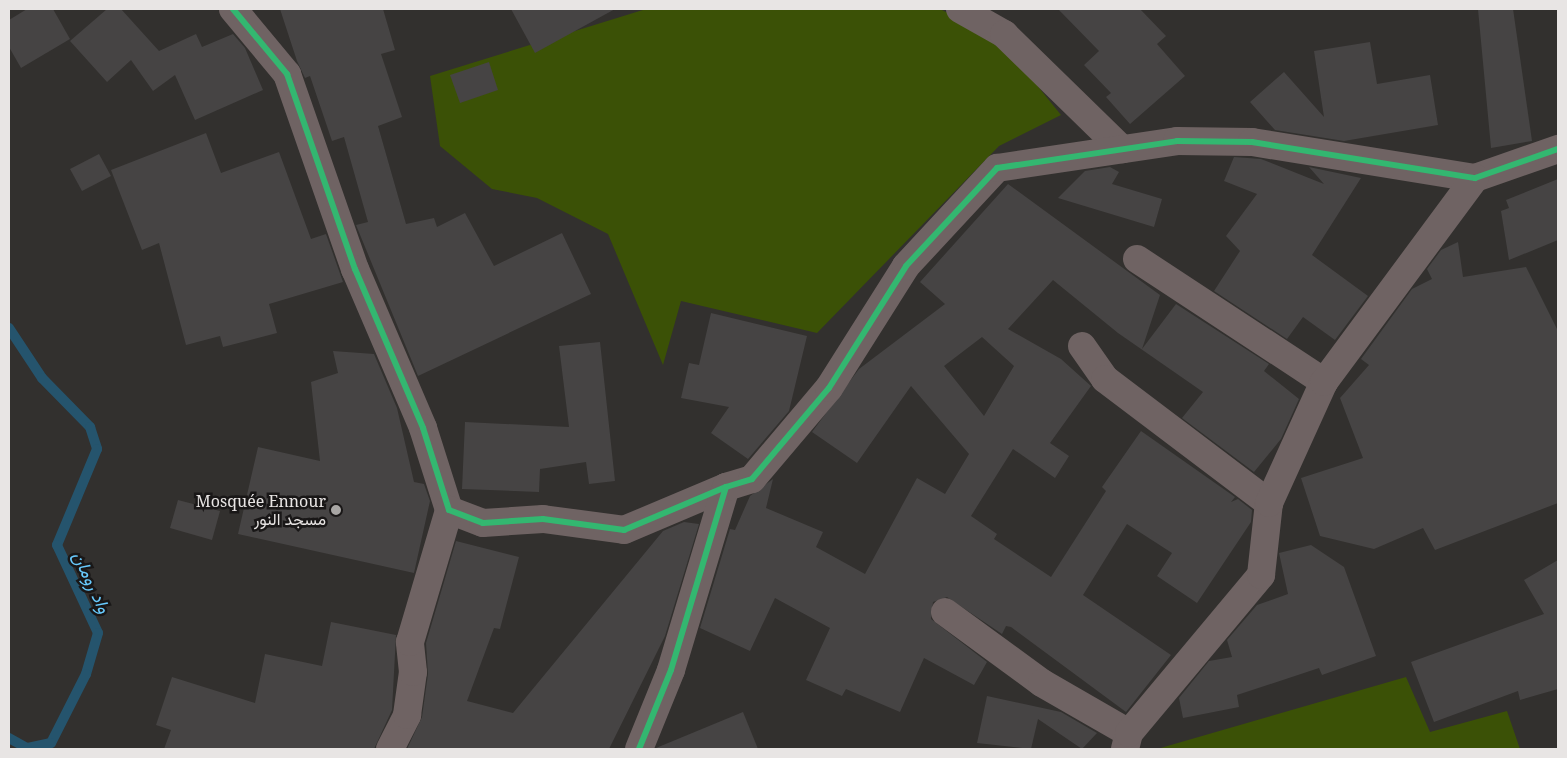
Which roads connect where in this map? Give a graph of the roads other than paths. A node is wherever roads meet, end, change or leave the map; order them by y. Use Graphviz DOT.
graph roads {
  1 [pos="233,9"];
  2 [pos="960,9"];
  3 [pos="1122,149"];
  4 [pos="1558,149"];
  5 [pos="1475,178"];
  6 [pos="1137,259"];
  7 [pos="1082,346"];
  8 [pos="1324,382"];
  9 [pos="726,487"];
  10 [pos="1269,503"];
  11 [pos="449,510"];
  12 [pos="946,612"];
  13 [pos="1127,741"];
  14 [pos="390,749"];
  15 [pos="640,749"];
  1 -- 11 [label="street"];
  2 -- 3 [label="street"];
  3 -- 5 [label="street"];
  3 -- 9 [label="street"];
  4 -- 5 [label="street"];
  5 -- 8 [label="street"];
  6 -- 8 [label="street"];
  7 -- 10 [label="street"];
  8 -- 10 [label="street"];
  9 -- 11 [label="street"];
  9 -- 15 [label="street"];
  10 -- 13 [label="street"];
  11 -- 14 [label="street"];
  12 -- 13 [label="street"];
}
